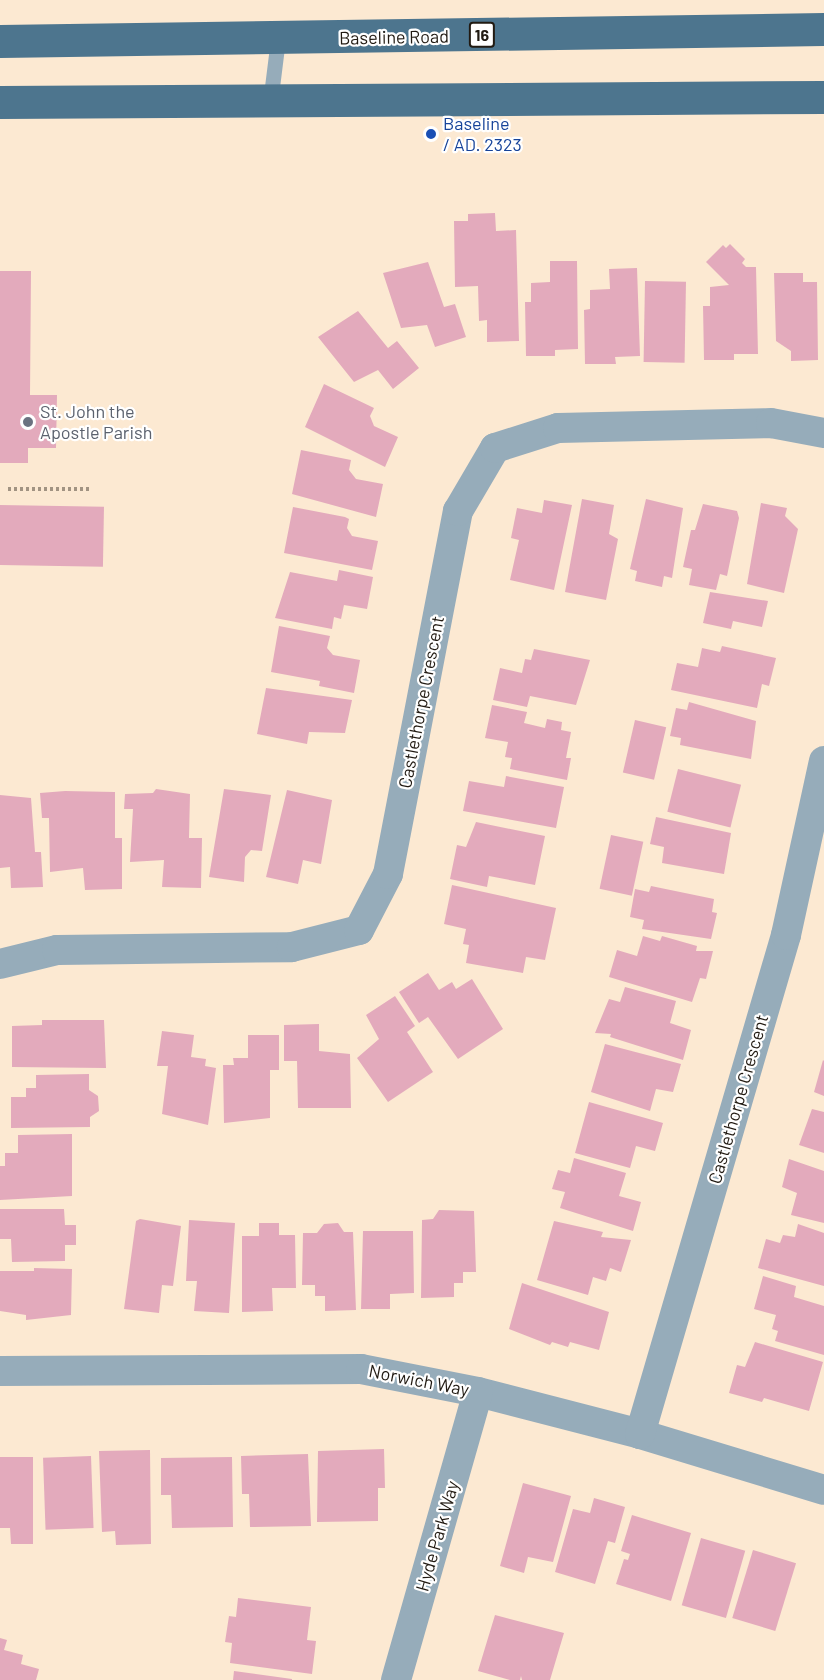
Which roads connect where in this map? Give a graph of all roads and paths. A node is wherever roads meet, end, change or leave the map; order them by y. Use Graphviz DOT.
graph roads {
  1 [pos="824,29"];
  2 [pos="278,39"];
  3 [pos="0,40"];
  4 [pos="824,97"];
  5 [pos="0,102"];
  6 [pos="270,103"];
  7 [pos="824,433"];
  8 [pos="8,489"];
  9 [pos="89,489"];
  10 [pos="824,761"];
  11 [pos="0,964"];
  12 [pos="0,1371"];
  13 [pos="478,1392"];
  14 [pos="640,1434"];
  15 [pos="824,1490"];
  16 [pos="396,1680"];
  1 -- 2 [label="main road, Baseline Road / 16"];
  2 -- 3 [label="main road, Baseline Road / 16"];
  2 -- 6 [label="lane"];
  4 -- 6 [label="main road"];
  5 -- 6 [label="main road"];
  7 -- 11 [label="street, Castlethorpe Crescent"];
  8 -- 9 [label="path"];
  10 -- 14 [label="street, Castlethorpe Crescent"];
  12 -- 13 [label="street, Norwich Way"];
  13 -- 14 [label="street, Norwich Way"];
  13 -- 16 [label="street, Hyde Park Way"];
  14 -- 15 [label="street, Norwich Way"];
}
